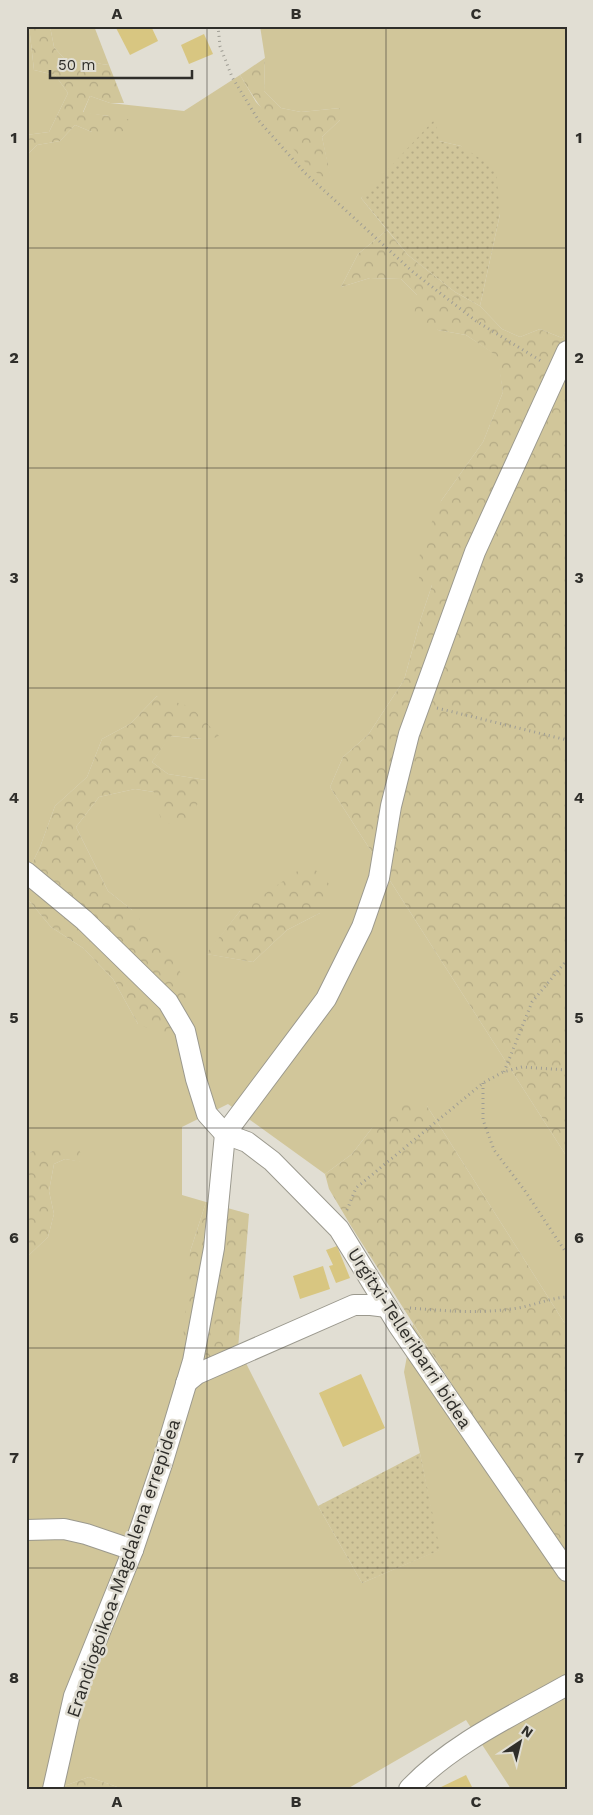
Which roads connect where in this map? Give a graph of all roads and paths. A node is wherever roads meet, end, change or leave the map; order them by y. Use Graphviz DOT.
graph roads {
  1 [pos="218,26"];
  2 [pos="567,351"];
  3 [pos="557,372"];
  4 [pos="420,704"];
  5 [pos="567,740"];
  6 [pos="26,872"];
  7 [pos="567,960"];
  8 [pos="567,1070"];
  9 [pos="504,1072"];
  10 [pos="483,1083"];
  11 [pos="225,1134"];
  12 [pos="339,1229"];
  13 [pos="567,1254"];
  14 [pos="567,1297"];
  15 [pos="386,1307"];
  16 [pos="186,1382"];
  17 [pos="26,1530"];
  18 [pos="133,1550"];
  19 [pos="567,1572"];
  20 [pos="567,1685"];
  21 [pos="53,1789"];
  22 [pos="410,1789"];
  1 -- 3 [label="path"];
  2 -- 3 [label="street"];
  3 -- 4 [label="street"];
  4 -- 5 [label="path"];
  4 -- 11 [label="street"];
  6 -- 11 [label="street"];
  7 -- 9 [label="path"];
  8 -- 9 [label="path"];
  9 -- 10 [label="path"];
  10 -- 12 [label="path"];
  10 -- 13 [label="path"];
  11 -- 12 [label="street, Urgitxi-Telleribarri bidea"];
  11 -- 16 [label="street, Erandiogoikoa-Magdalena errepidea"];
  12 -- 15 [label="street, Urgitxi-Telleribarri bidea"];
  14 -- 15 [label="path"];
  15 -- 16 [label="street"];
  15 -- 19 [label="street, Urgitxi-Telleribarri bidea"];
  16 -- 18 [label="street, Erandiogoikoa-Magdalena errepidea"];
  17 -- 18 [label="street"];
  18 -- 21 [label="street, Erandiogoikoa-Magdalena errepidea"];
  20 -- 22 [label="street"];
}
